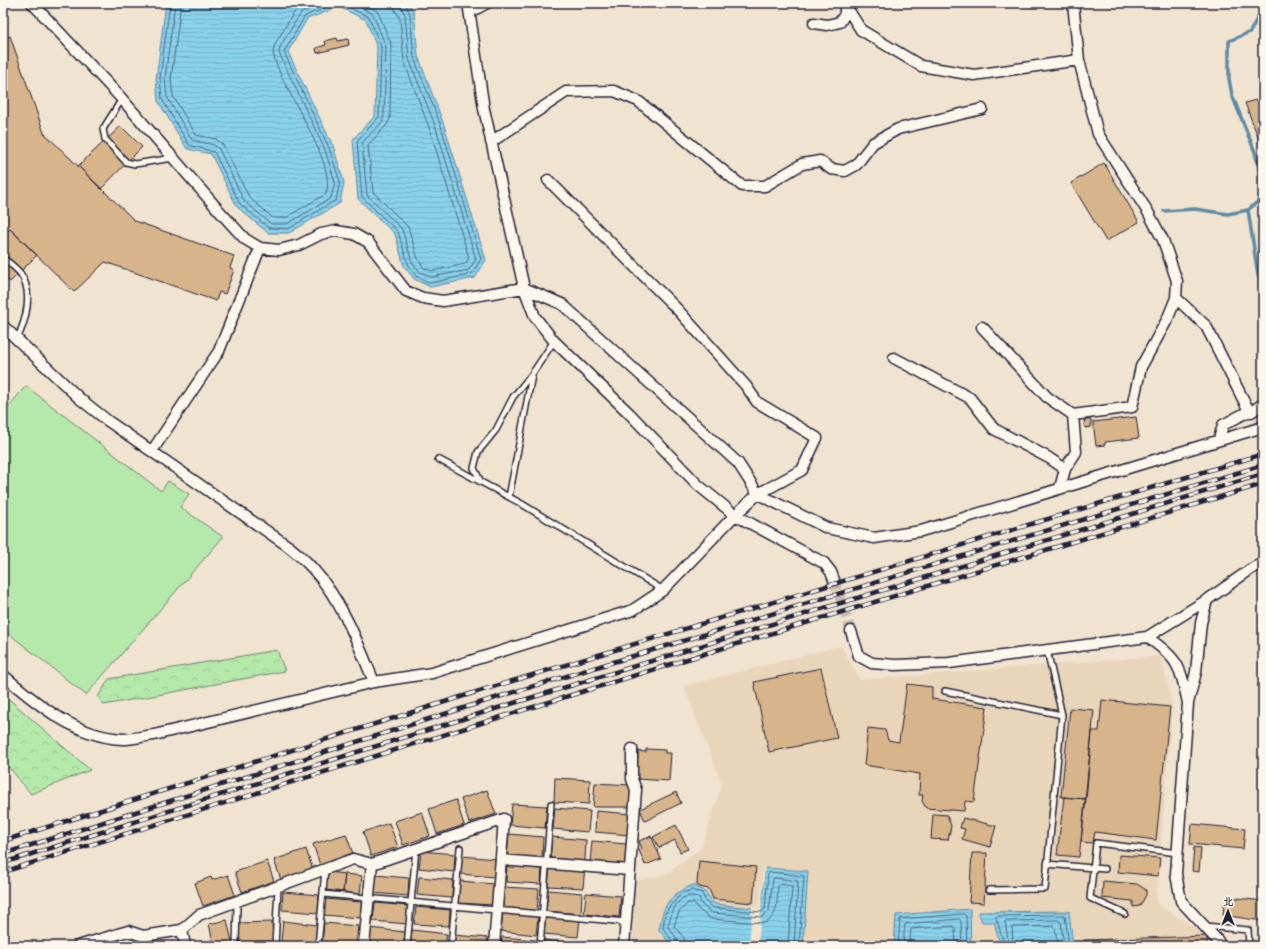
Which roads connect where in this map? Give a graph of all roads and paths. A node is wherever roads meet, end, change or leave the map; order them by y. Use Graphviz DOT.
graph roads {
  1 [pos="32,3"];
  2 [pos="486,3"];
  3 [pos="1073,3"];
  4 [pos="845,4"];
  5 [pos="469,8"];
  6 [pos="814,23"];
  7 [pos="1079,60"];
  8 [pos="122,99"];
  9 [pos="982,109"];
  10 [pos="491,142"];
  11 [pos="174,158"];
  12 [pos="548,180"];
  13 [pos="260,248"];
  14 [pos="3,258"];
  15 [pos="524,288"];
  16 [pos="1176,298"];
  17 [pos="3,326"];
  18 [pos="982,327"];
  19 [pos="17,339"];
  20 [pos="554,341"];
  21 [pos="894,358"];
  22 [pos="532,374"];
  23 [pos="1263,404"];
  24 [pos="1251,412"];
  25 [pos="1073,415"];
  26 [pos="1263,427"];
  27 [pos="1219,439"];
  28 [pos="152,451"];
  29 [pos="438,459"];
  30 [pos="1065,469"];
  31 [pos="481,482"];
  32 [pos="1060,488"];
  33 [pos="758,494"];
  34 [pos="509,497"];
  35 [pos="735,515"];
  36 [pos="1263,563"];
  37 [pos="834,580"];
  38 [pos="663,590"];
  39 [pos="1206,600"];
  40 [pos="851,630"];
  41 [pos="1147,637"];
  42 [pos="1047,650"];
  43 [pos="3,675"];
  44 [pos="374,682"];
  45 [pos="945,691"];
  46 [pos="1188,703"];
  47 [pos="1062,715"];
  48 [pos="632,749"];
  49 [pos="551,804"];
  50 [pos="460,848"];
  51 [pos="416,849"];
  52 [pos="1178,853"];
  53 [pos="501,860"];
  54 [pos="372,864"];
  55 [pos="547,864"];
  56 [pos="1047,864"];
  57 [pos="1094,868"];
  58 [pos="1105,869"];
  59 [pos="325,870"];
  60 [pos="630,870"];
  61 [pos="278,887"];
  62 [pos="989,890"];
  63 [pos="323,894"];
  64 [pos="369,898"];
  65 [pos="236,902"];
  66 [pos="411,902"];
  67 [pos="454,906"];
  68 [pos="497,910"];
  69 [pos="543,914"];
  70 [pos="1126,914"];
  71 [pos="626,922"];
  72 [pos="1204,926"];
  73 [pos="182,930"];
  74 [pos="78,946"];
  75 [pos="185,946"];
  76 [pos="236,946"];
  77 [pos="275,946"];
  78 [pos="318,946"];
  79 [pos="364,946"];
  80 [pos="407,946"];
  81 [pos="451,946"];
  82 [pos="494,946"];
  83 [pos="540,946"];
  84 [pos="624,946"];
  85 [pos="1220,946"];
  86 [pos="1249,946"];
  1 -- 8 [label="street"];
  2 -- 5 [label="street"];
  3 -- 7 [label="street"];
  4 -- 6 [label="street"];
  4 -- 7 [label="street"];
  5 -- 10 [label="street"];
  7 -- 16 [label="street"];
  8 -- 11 [label="street"];
  8 -- 11 [label="lane"];
  9 -- 10 [label="street"];
  10 -- 15 [label="street"];
  11 -- 13 [label="street"];
  12 -- 33 [label="street"];
  13 -- 15 [label="street"];
  13 -- 28 [label="street"];
  14 -- 19 [label="lane"];
  15 -- 20 [label="street"];
  15 -- 33 [label="street"];
  16 -- 25 [label="street"];
  16 -- 27 [label="street"];
  17 -- 19 [label="street"];
  18 -- 25 [label="street"];
  19 -- 28 [label="street"];
  20 -- 22 [label="lane"];
  20 -- 35 [label="street"];
  21 -- 30 [label="street"];
  22 -- 31 [label="lane"];
  22 -- 34 [label="lane"];
  23 -- 24 [label="street"];
  25 -- 30 [label="street"];
  26 -- 27 [label="street"];
  27 -- 32 [label="street"];
  28 -- 44 [label="street"];
  29 -- 31 [label="lane"];
  30 -- 32 [label="street"];
  31 -- 34 [label="lane"];
  32 -- 33 [label="street"];
  33 -- 35 [label="street"];
  34 -- 38 [label="lane"];
  35 -- 37 [label="street"];
  35 -- 38 [label="street"];
  36 -- 39 [label="street"];
  38 -- 44 [label="street"];
  39 -- 41 [label="street"];
  39 -- 46 [label="street"];
  40 -- 42 [label="street"];
  41 -- 42 [label="street"];
  41 -- 46 [label="street"];
  42 -- 47 [label="lane"];
  43 -- 44 [label="street"];
  45 -- 47 [label="lane"];
  46 -- 52 [label="street"];
  47 -- 56 [label="lane"];
  48 -- 60 [label="street"];
  49 -- 55 [label="lane"];
  50 -- 67 [label="lane"];
  51 -- 53 [label="street"];
  51 -- 54 [label="street"];
  51 -- 66 [label="lane"];
  52 -- 57 [label="lane"];
  52 -- 72 [label="street"];
  53 -- 55 [label="street"];
  53 -- 68 [label="street"];
  54 -- 59 [label="street"];
  54 -- 64 [label="street"];
  55 -- 60 [label="street"];
  55 -- 69 [label="lane"];
  56 -- 57 [label="lane"];
  56 -- 62 [label="lane"];
  57 -- 58 [label="lane"];
  57 -- 70 [label="lane"];
  59 -- 61 [label="street"];
  59 -- 63 [label="lane"];
  60 -- 71 [label="street"];
  61 -- 65 [label="street"];
  61 -- 77 [label="lane"];
  63 -- 64 [label="lane"];
  63 -- 78 [label="lane"];
  64 -- 66 [label="lane"];
  64 -- 79 [label="street"];
  65 -- 73 [label="street"];
  65 -- 76 [label="lane"];
  66 -- 67 [label="lane"];
  66 -- 80 [label="lane"];
  67 -- 68 [label="lane"];
  67 -- 81 [label="lane"];
  68 -- 69 [label="lane"];
  68 -- 82 [label="street"];
  69 -- 71 [label="lane"];
  69 -- 83 [label="lane"];
  71 -- 84 [label="street"];
  72 -- 85 [label="street"];
  72 -- 86 [label="lane"];
  73 -- 74 [label="street"];
  73 -- 75 [label="street"];
}
